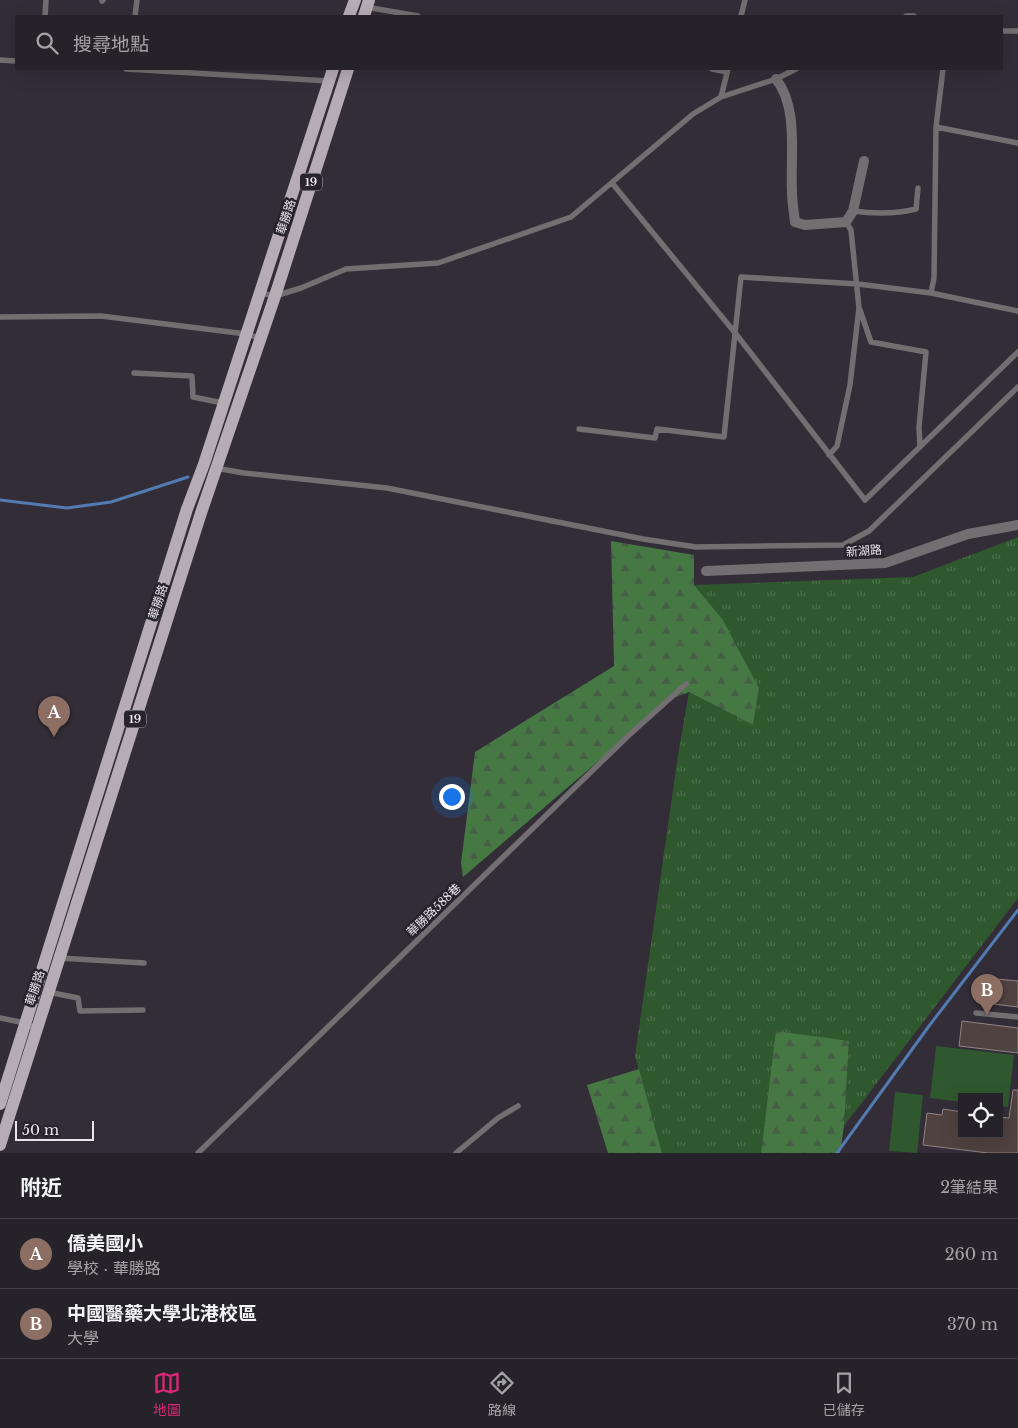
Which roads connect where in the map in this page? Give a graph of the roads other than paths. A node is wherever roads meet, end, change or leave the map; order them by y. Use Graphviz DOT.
graph roads {
  1 [pos="46,0"];
  2 [pos="137,0"];
  3 [pos="745,0"];
  4 [pos="354,1"];
  5 [pos="367,8"];
  6 [pos="45,15"];
  7 [pos="136,15"];
  8 [pos="350,15"];
  9 [pos="412,15"];
  10 [pos="741,15"];
  11 [pos="1003,31"];
  12 [pos="1018,31"];
  13 [pos="0,60"];
  14 [pos="15,61"];
  15 [pos="164,70"];
  16 [pos="348,70"];
  17 [pos="728,70"];
  18 [pos="794,70"];
  19 [pos="943,70"];
  20 [pos="331,75"];
  21 [pos="776,79"];
  22 [pos="342,87"];
  23 [pos="722,98"];
  24 [pos="936,127"];
  25 [pos="1018,142"];
  26 [pos="864,161"];
  27 [pos="612,183"];
  28 [pos="918,188"];
  29 [pos="854,211"];
  30 [pos="846,222"];
  31 [pos="858,284"];
  32 [pos="260,293"];
  33 [pos="930,293"];
  34 [pos="275,296"];
  35 [pos="859,308"];
  36 [pos="1018,311"];
  37 [pos="0,318"];
  38 [pos="246,334"];
  39 [pos="736,334"];
  40 [pos="260,338"];
  41 [pos="1018,352"];
  42 [pos="134,373"];
  43 [pos="1018,387"];
  44 [pos="224,403"];
  45 [pos="579,429"];
  46 [pos="920,447"];
  47 [pos="829,455"];
  48 [pos="204,464"];
  49 [pos="217,468"];
  50 [pos="1018,526"];
  51 [pos="706,571"];
  52 [pos="686,684"];
  53 [pos="103,799"];
  54 [pos="59,958"];
  55 [pos="144,963"];
  56 [pos="48,992"];
  57 [pos="143,1010"];
  58 [pos="976,1013"];
  59 [pos="1018,1017"];
  60 [pos="0,1018"];
  61 [pos="31,1026"];
  62 [pos="3,1084"];
  63 [pos="0,1104"];
  64 [pos="518,1106"];
  65 [pos="0,1145"];
  66 [pos="198,1153"];
  67 [pos="456,1153"];
  1 -- 6 [label="lane"];
  2 -- 7 [label="lane"];
  3 -- 10 [label="lane"];
  4 -- 5 [label="lane"];
  4 -- 8 [label="main road"];
  5 -- 9 [label="lane"];
  11 -- 12 [label="lane"];
  13 -- 14 [label="lane"];
  15 -- 20 [label="lane"];
  16 -- 22 [label="main road, 華勝路 / 19"];
  17 -- 23 [label="lane"];
  18 -- 21 [label="lane"];
  19 -- 24 [label="lane"];
  20 -- 22 [label="lane"];
  20 -- 32 [label="main road, 華勝路 / 19"];
  21 -- 23 [label="lane"];
  21 -- 30 [label="street"];
  22 -- 34 [label="main road, 華勝路 / 19"];
  23 -- 27 [label="lane"];
  24 -- 25 [label="lane"];
  24 -- 33 [label="lane"];
  26 -- 29 [label="street"];
  27 -- 34 [label="lane"];
  27 -- 39 [label="lane"];
  28 -- 29 [label="lane"];
  29 -- 30 [label="street"];
  30 -- 31 [label="lane"];
  31 -- 33 [label="lane"];
  31 -- 35 [label="lane"];
  31 -- 39 [label="lane"];
  32 -- 34 [label="lane"];
  32 -- 38 [label="main road, 華勝路 / 19"];
  33 -- 36 [label="lane"];
  34 -- 40 [label="main road, 華勝路 / 19"];
  35 -- 46 [label="lane"];
  35 -- 47 [label="lane"];
  37 -- 38 [label="lane"];
  38 -- 40 [label="lane"];
  38 -- 44 [label="main road, 華勝路 / 19"];
  39 -- 45 [label="lane"];
  39 -- 47 [label="lane"];
  40 -- 49 [label="main road, 華勝路 / 19"];
  41 -- 46 [label="lane"];
  42 -- 44 [label="lane"];
  43 -- 49 [label="lane"];
  44 -- 48 [label="main road, 華勝路 / 19"];
  46 -- 47 [label="lane"];
  48 -- 49 [label="lane"];
  48 -- 53 [label="main road, 華勝路 / 19"];
  49 -- 53 [label="main road, 華勝路 / 19"];
  50 -- 51 [label="street, 新湖路"];
  52 -- 66 [label="lane, 華勝路588巷"];
  53 -- 54 [label="main road, 華勝路 / 19"];
  53 -- 61 [label="main road, 華勝路 / 19"];
  54 -- 55 [label="lane"];
  54 -- 56 [label="main road, 華勝路 / 19"];
  56 -- 57 [label="lane"];
  56 -- 61 [label="main road, 華勝路 / 19"];
  58 -- 59 [label="lane"];
  60 -- 61 [label="lane"];
  61 -- 62 [label="main road, 華勝路 / 19"];
  61 -- 65 [label="main road, 華勝路 / 19"];
  62 -- 63 [label="main road, 華勝路 / 19"];
  64 -- 67 [label="lane"];
}
